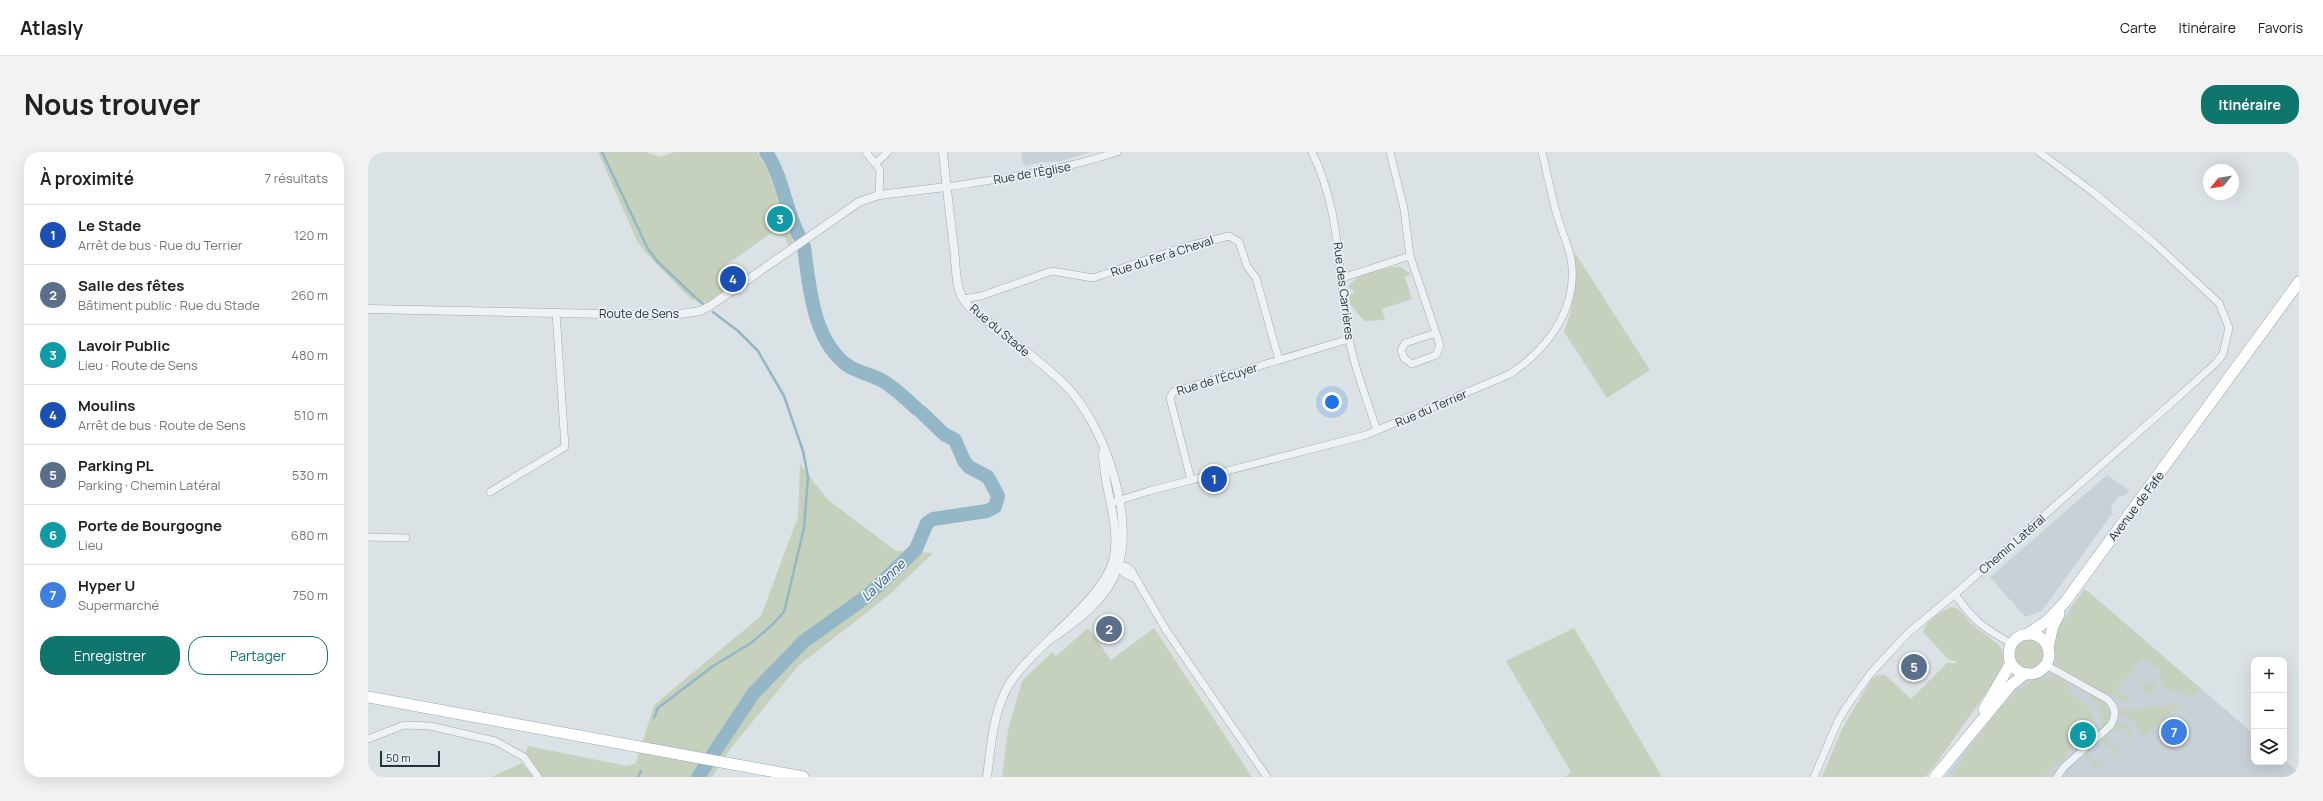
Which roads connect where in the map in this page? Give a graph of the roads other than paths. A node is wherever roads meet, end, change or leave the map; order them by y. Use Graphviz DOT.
graph roads {
  1 [pos="866,152"];
  2 [pos="888,152"];
  3 [pos="943,152"];
  4 [pos="1117,152"];
  5 [pos="1312,152"];
  6 [pos="1390,152"];
  7 [pos="1542,152"];
  8 [pos="2039,152"];
  9 [pos="876,163"];
  10 [pos="946,187"];
  11 [pos="879,195"];
  12 [pos="1410,256"];
  13 [pos="1342,278"];
  14 [pos="2299,282"];
  15 [pos="963,299"];
  16 [pos="368,309"];
  17 [pos="556,312"];
  18 [pos="1436,332"];
  19 [pos="1349,339"];
  20 [pos="1279,360"];
  21 [pos="1377,431"];
  22 [pos="1103,450"];
  23 [pos="1191,480"];
  24 [pos="490,492"];
  25 [pos="1119,501"];
  26 [pos="1110,503"];
  27 [pos="368,537"];
  28 [pos="406,538"];
  29 [pos="1116,564"];
  30 [pos="1955,594"];
  31 [pos="2065,602"];
  32 [pos="2028,634"];
  33 [pos="2012,644"];
  34 [pos="2048,647"];
  35 [pos="2011,663"];
  36 [pos="2046,665"];
  37 [pos="2025,674"];
  38 [pos="368,696"];
  39 [pos="1966,738"];
  40 [pos="368,739"];
  41 [pos="1953,755"];
  42 [pos="538,777"];
  43 [pos="803,777"];
  44 [pos="987,777"];
  45 [pos="1267,777"];
  46 [pos="1814,777"];
  47 [pos="1935,777"];
  48 [pos="1940,777"];
  49 [pos="2057,777"];
  1 -- 9 [label="street"];
  2 -- 9 [label="street"];
  3 -- 10 [label="street, Rue du Stade"];
  4 -- 10 [label="street, Rue de l'Église"];
  5 -- 13 [label="street, Rue des Carrières"];
  6 -- 12 [label="street"];
  7 -- 21 [label="street, Rue du Terrier"];
  8 -- 30 [label="street, Chemin Latéral"];
  9 -- 11 [label="street"];
  10 -- 11 [label="street, Route de Sens"];
  10 -- 15 [label="street, Rue du Stade"];
  11 -- 17 [label="street, Route de Sens"];
  12 -- 13 [label="street"];
  12 -- 18 [label="street"];
  13 -- 19 [label="street, Rue des Carrières"];
  14 -- 31 [label="main road, Avenue de Fafe"];
  15 -- 20 [label="street, Rue du Fer à Cheval"];
  15 -- 22 [label="street, Rue du Stade"];
  16 -- 17 [label="street, Route de Sens"];
  17 -- 24 [label="street"];
  18 -- 18 [label="street"];
  19 -- 20 [label="street, Rue de l’Écuyer"];
  19 -- 21 [label="street, Rue des Carrières"];
  20 -- 23 [label="street, Rue de l’Écuyer"];
  21 -- 23 [label="street, Rue du Terrier"];
  22 -- 25 [label="street, Rue du Stade"];
  22 -- 26 [label="street, Rue du Stade"];
  23 -- 25 [label="street, Rue du Terrier"];
  25 -- 26 [label="street, Rue du Terrier"];
  25 -- 29 [label="street, Rue du Stade"];
  26 -- 29 [label="street, Rue du Stade"];
  27 -- 28 [label="street"];
  29 -- 44 [label="street, Rue du Stade"];
  29 -- 45 [label="street"];
  30 -- 33 [label="street"];
  30 -- 46 [label="street, Chemin Latéral"];
  31 -- 32 [label="main road, Avenue de Fafe"];
  31 -- 34 [label="main road, Avenue de Fafe"];
  32 -- 33 [label="main road"];
  32 -- 34 [label="main road"];
  33 -- 35 [label="main road"];
  34 -- 36 [label="main road"];
  35 -- 37 [label="main road"];
  35 -- 39 [label="main road"];
  36 -- 37 [label="main road"];
  36 -- 49 [label="street"];
  37 -- 39 [label="main road"];
  38 -- 43 [label="main road"];
  39 -- 41 [label="main road"];
  40 -- 42 [label="street"];
  41 -- 47 [label="main road"];
  41 -- 48 [label="main road"];
}
